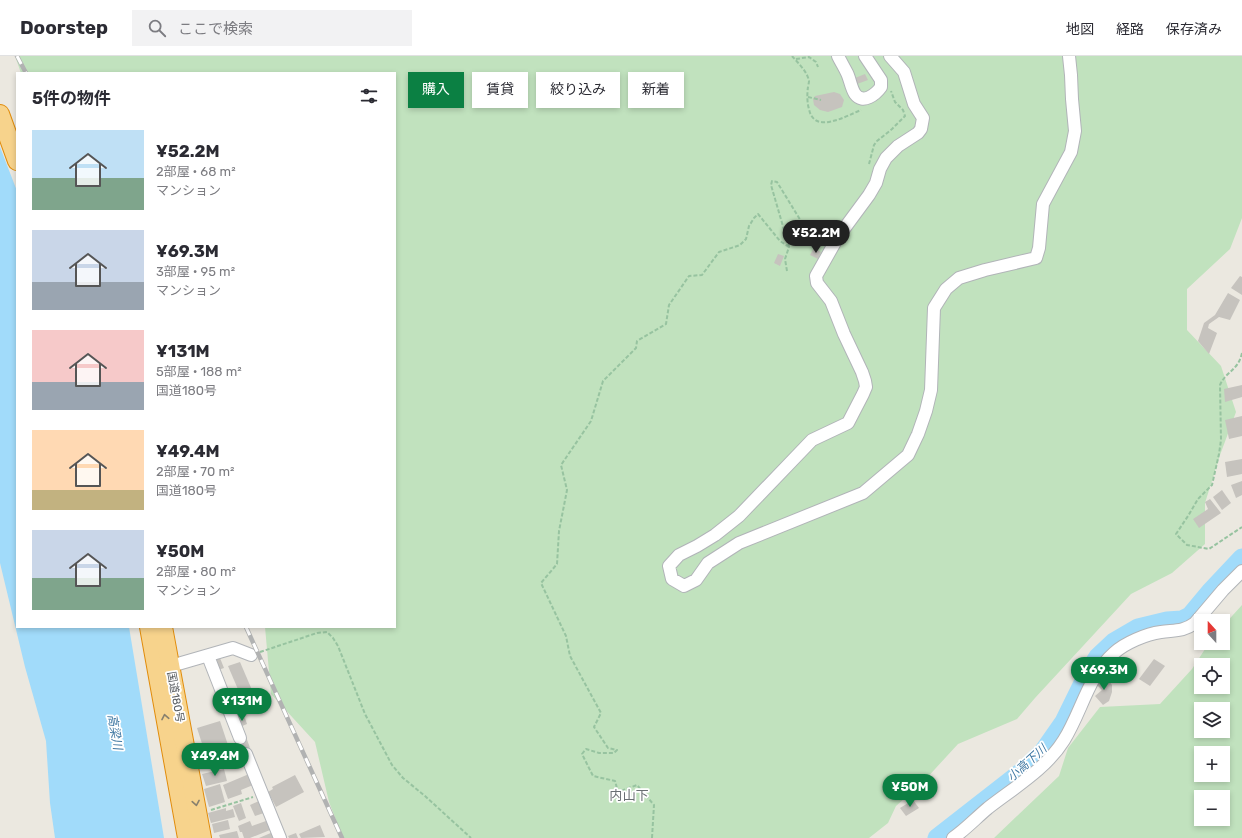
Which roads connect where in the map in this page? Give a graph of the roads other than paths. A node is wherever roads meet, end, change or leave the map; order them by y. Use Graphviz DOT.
graph roads {
  1 [pos="838,56"];
  2 [pos="865,56"];
  3 [pos="890,56"];
  4 [pos="1069,56"];
  5 [pos="0,114"];
  6 [pos="16,158"];
  7 [pos="1242,571"];
  8 [pos="149,628"];
  9 [pos="163,628"];
  10 [pos="250,655"];
  11 [pos="208,656"];
  12 [pos="170,666"];
  13 [pos="240,738"];
  14 [pos="246,754"];
  15 [pos="187,838"];
  16 [pos="202,838"];
  17 [pos="280,838"];
  18 [pos="953,838"];
  1 -- 2 [label="street"];
  3 -- 4 [label="street"];
  5 -- 6 [label="highway"];
  7 -- 18 [label="street"];
  15 -- 8 [label="highway, 国道180号, one-way"];
  9 -- 12 [label="highway, 国道180号"];
  10 -- 11 [label="street"];
  11 -- 12 [label="street"];
  11 -- 13 [label="street"];
  12 -- 16 [label="highway, 国道180号, one-way"];
  14 -- 17 [label="street"];
}
